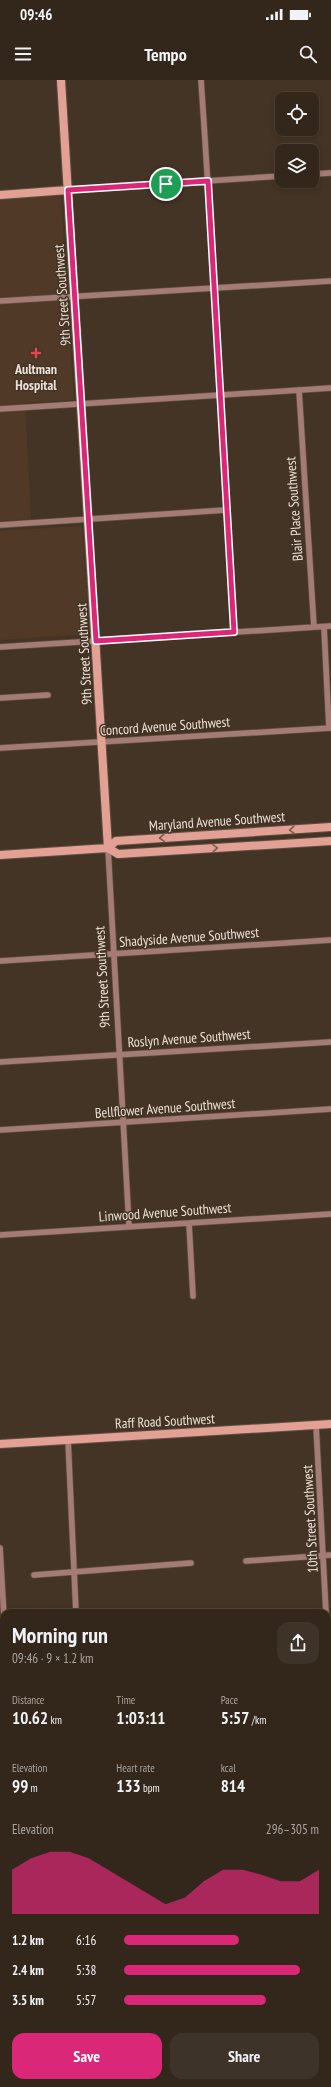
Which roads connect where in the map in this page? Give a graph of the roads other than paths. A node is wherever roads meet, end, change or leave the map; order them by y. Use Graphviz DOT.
graph roads {
  1 [pos="61,80"];
  2 [pos="201,80"];
  3 [pos="331,173"];
  4 [pos="319,174"];
  5 [pos="275,176"];
  6 [pos="208,181"];
  7 [pos="68,190"];
  8 [pos="0,195"];
  9 [pos="331,281"];
  10 [pos="214,288"];
  11 [pos="75,297"];
  12 [pos="0,301"];
  13 [pos="331,388"];
  14 [pos="299,390"];
  15 [pos="220,395"];
  16 [pos="82,403"];
  17 [pos="0,409"];
  18 [pos="226,510"];
  19 [pos="89,520"];
  20 [pos="0,525"];
  21 [pos="331,626"];
  22 [pos="314,627"];
  23 [pos="324,627"];
  24 [pos="234,632"];
  25 [pos="96,641"];
  26 [pos="0,647"];
  27 [pos="48,695"];
  28 [pos="0,698"];
  29 [pos="330,728"];
  30 [pos="102,742"];
  31 [pos="0,748"];
  32 [pos="331,827"];
  33 [pos="331,841"];
  34 [pos="108,848"];
  35 [pos="0,855"];
  36 [pos="331,940"];
  37 [pos="114,954"];
  38 [pos="0,961"];
  39 [pos="331,1042"];
  40 [pos="120,1055"];
  41 [pos="0,1062"];
  42 [pos="331,1109"];
  43 [pos="124,1122"];
  44 [pos="0,1130"];
  45 [pos="331,1214"];
  46 [pos="188,1223"];
  47 [pos="129,1226"];
  48 [pos="0,1235"];
  49 [pos="192,1296"];
  50 [pos="331,1424"];
  51 [pos="316,1425"];
  52 [pos="68,1439"];
  53 [pos="0,1444"];
  54 [pos="0,1548"];
  55 [pos="331,1555"];
  56 [pos="324,1556"];
  57 [pos="246,1560"];
  58 [pos="191,1563"];
  59 [pos="74,1571"];
  60 [pos="34,1575"];
  61 [pos="4,1609"];
  62 [pos="76,1609"];
  63 [pos="326,1609"];
  1 -- 7 [label="street, 9th Street Southwest"];
  2 -- 6 [label="street"];
  3 -- 4 [label="street"];
  5 -- 6 [label="street"];
  6 -- 7 [label="street"];
  6 -- 10 [label="street"];
  7 -- 8 [label="street"];
  7 -- 11 [label="street, 9th Street Southwest"];
  9 -- 10 [label="street"];
  10 -- 11 [label="street"];
  10 -- 15 [label="street"];
  11 -- 12 [label="street"];
  11 -- 16 [label="street, 9th Street Southwest"];
  13 -- 14 [label="street"];
  14 -- 15 [label="street"];
  14 -- 22 [label="street, Blair Place Southwest"];
  15 -- 16 [label="street"];
  15 -- 18 [label="street"];
  16 -- 17 [label="street"];
  16 -- 19 [label="street, 9th Street Southwest"];
  18 -- 19 [label="street"];
  18 -- 24 [label="street"];
  19 -- 20 [label="street"];
  19 -- 25 [label="street, 9th Street Southwest"];
  21 -- 23 [label="street"];
  22 -- 23 [label="street"];
  22 -- 24 [label="street"];
  23 -- 29 [label="street"];
  24 -- 25 [label="street"];
  25 -- 26 [label="street"];
  25 -- 30 [label="street, 9th Street Southwest"];
  27 -- 28 [label="street"];
  29 -- 30 [label="street, Concord Avenue Southwest"];
  30 -- 31 [label="street, Concord Avenue Southwest"];
  30 -- 34 [label="street, 9th Street Southwest"];
  32 -- 34 [label="street, Maryland Avenue Southwest, one-way"];
  34 -- 33 [label="street, Maryland Avenue Southwest, one-way"];
  34 -- 35 [label="street, Maryland Avenue Southwest"];
  34 -- 37 [label="street, 9th Street Southwest"];
  36 -- 37 [label="street, Shadyside Avenue Southwest"];
  37 -- 38 [label="street, Shadyside Avenue Southwest"];
  37 -- 40 [label="street, 9th Street Southwest"];
  39 -- 40 [label="street, Roslyn Avenue Southwest"];
  40 -- 41 [label="street, Roslyn Avenue Southwest"];
  40 -- 43 [label="street, 9th Street Southwest"];
  42 -- 43 [label="street, Bellflower Avenue Southwest"];
  43 -- 44 [label="street, Bellflower Avenue Southwest"];
  43 -- 47 [label="street, 9th Street Southwest"];
  45 -- 46 [label="street, Linwood Avenue Southwest"];
  46 -- 47 [label="street, Linwood Avenue Southwest"];
  46 -- 49 [label="street"];
  47 -- 48 [label="street, Linwood Avenue Southwest"];
  50 -- 51 [label="street, Raff Road Southwest"];
  51 -- 52 [label="street, Raff Road Southwest"];
  51 -- 56 [label="street, 10th Street Southwest"];
  52 -- 53 [label="street, Raff Road Southwest"];
  52 -- 59 [label="street"];
  54 -- 61 [label="street"];
  55 -- 56 [label="street"];
  56 -- 57 [label="street"];
  56 -- 63 [label="street, 10th Street Southwest"];
  58 -- 59 [label="street"];
  59 -- 60 [label="street"];
  59 -- 62 [label="street"];
}
